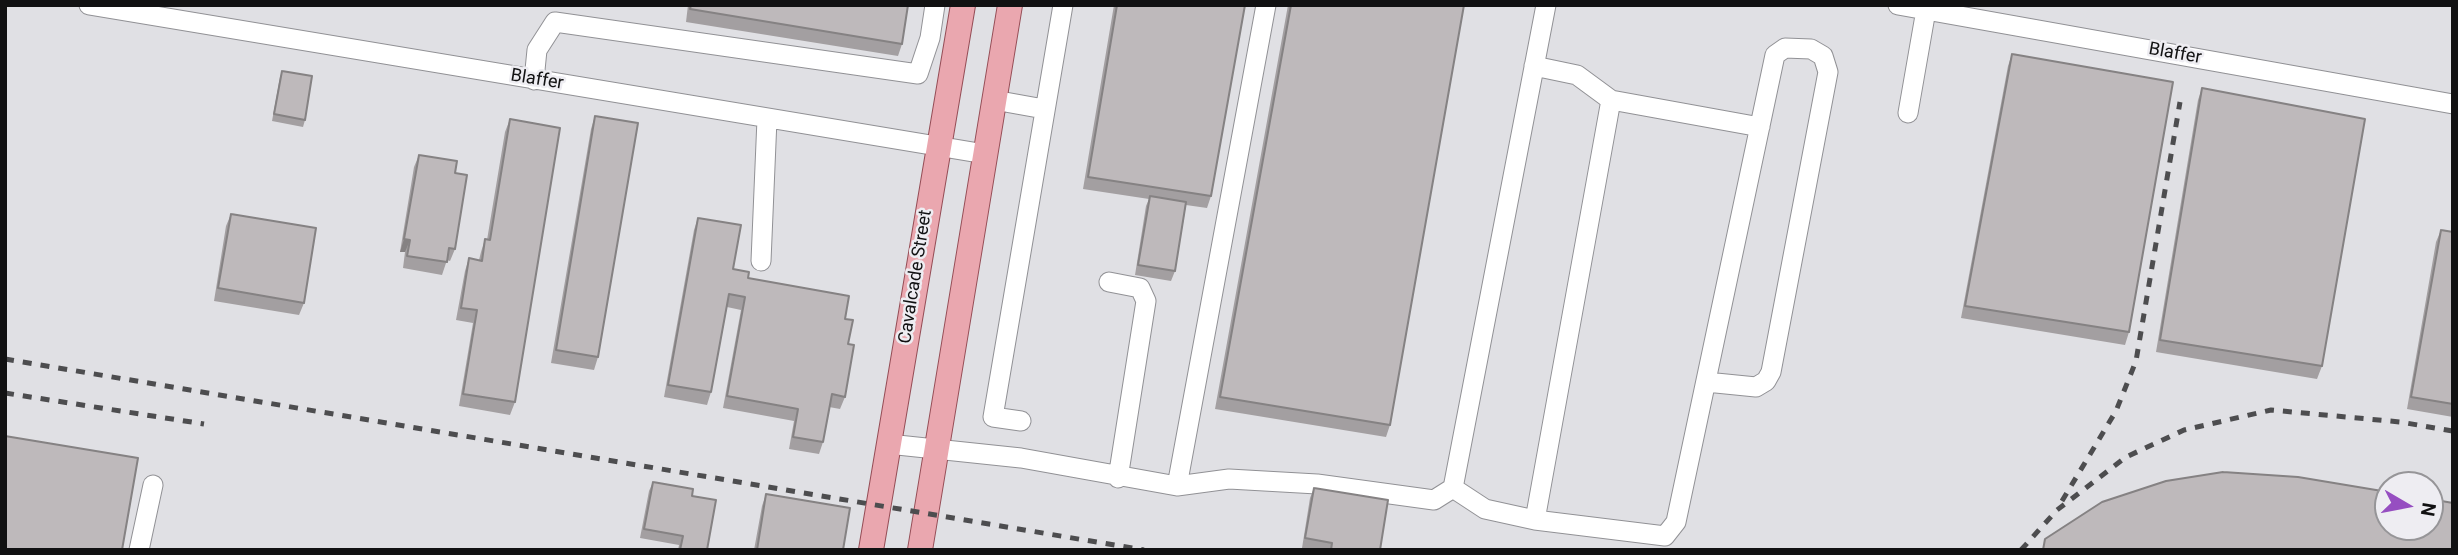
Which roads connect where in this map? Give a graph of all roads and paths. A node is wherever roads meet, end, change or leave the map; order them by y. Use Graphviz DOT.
graph roads {
  1 [pos="89,5"];
  2 [pos="935,5"];
  3 [pos="963,5"];
  4 [pos="1010,5"];
  5 [pos="1063,5"];
  6 [pos="1266,5"];
  7 [pos="1546,5"];
  8 [pos="1898,5"];
  9 [pos="1926,10"];
  10 [pos="195,14"];
  11 [pos="1534,66"];
  12 [pos="951,72"];
  13 [pos="918,74"];
  14 [pos="534,80"];
  15 [pos="994,100"];
  16 [pos="1611,100"];
  17 [pos="2453,104"];
  18 [pos="1044,109"];
  19 [pos="1908,113"];
  20 [pos="766,119"];
  21 [pos="1760,127"];
  22 [pos="937,148"];
  23 [pos="985,154"];
  24 [pos="761,261"];
  25 [pos="1109,282"];
  26 [pos="1706,382"];
  27 [pos="1021,421"];
  28 [pos="888,444"];
  29 [pos="937,450"];
  30 [pos="1118,478"];
  31 [pos="153,485"];
  32 [pos="1177,486"];
  33 [pos="1453,488"];
  34 [pos="1535,520"];
  35 [pos="139,550"];
  36 [pos="871,550"];
  37 [pos="920,550"];
  1 -- 10 [label="street, Blaffer"];
  2 -- 13 [label="street"];
  3 -- 12 [label="main road, Cavalcade Street"];
  4 -- 15 [label="main road"];
  5 -- 18 [label="street"];
  6 -- 32 [label="street"];
  7 -- 11 [label="street"];
  8 -- 9 [label="street, Blaffer"];
  9 -- 17 [label="street, Blaffer"];
  9 -- 19 [label="street"];
  10 -- 14 [label="street, Blaffer"];
  11 -- 16 [label="street"];
  11 -- 33 [label="street"];
  12 -- 13 [label="street"];
  12 -- 22 [label="main road, Cavalcade Street"];
  13 -- 14 [label="street"];
  14 -- 20 [label="street, Blaffer"];
  15 -- 18 [label="street"];
  15 -- 23 [label="main road"];
  16 -- 21 [label="street"];
  16 -- 34 [label="street"];
  18 -- 27 [label="street"];
  20 -- 22 [label="street, Blaffer"];
  20 -- 24 [label="street"];
  21 -- 26 [label="street"];
  21 -- 26 [label="street"];
  22 -- 23 [label="street, Blaffer"];
  22 -- 28 [label="main road, Cavalcade Street"];
  23 -- 29 [label="main road"];
  25 -- 30 [label="street"];
  26 -- 34 [label="street"];
  28 -- 29 [label="street"];
  28 -- 36 [label="main road, Cavalcade Street"];
  29 -- 30 [label="street"];
  29 -- 37 [label="main road"];
  30 -- 32 [label="street"];
  31 -- 35 [label="street"];
  32 -- 33 [label="street"];
  33 -- 34 [label="street"];
}
